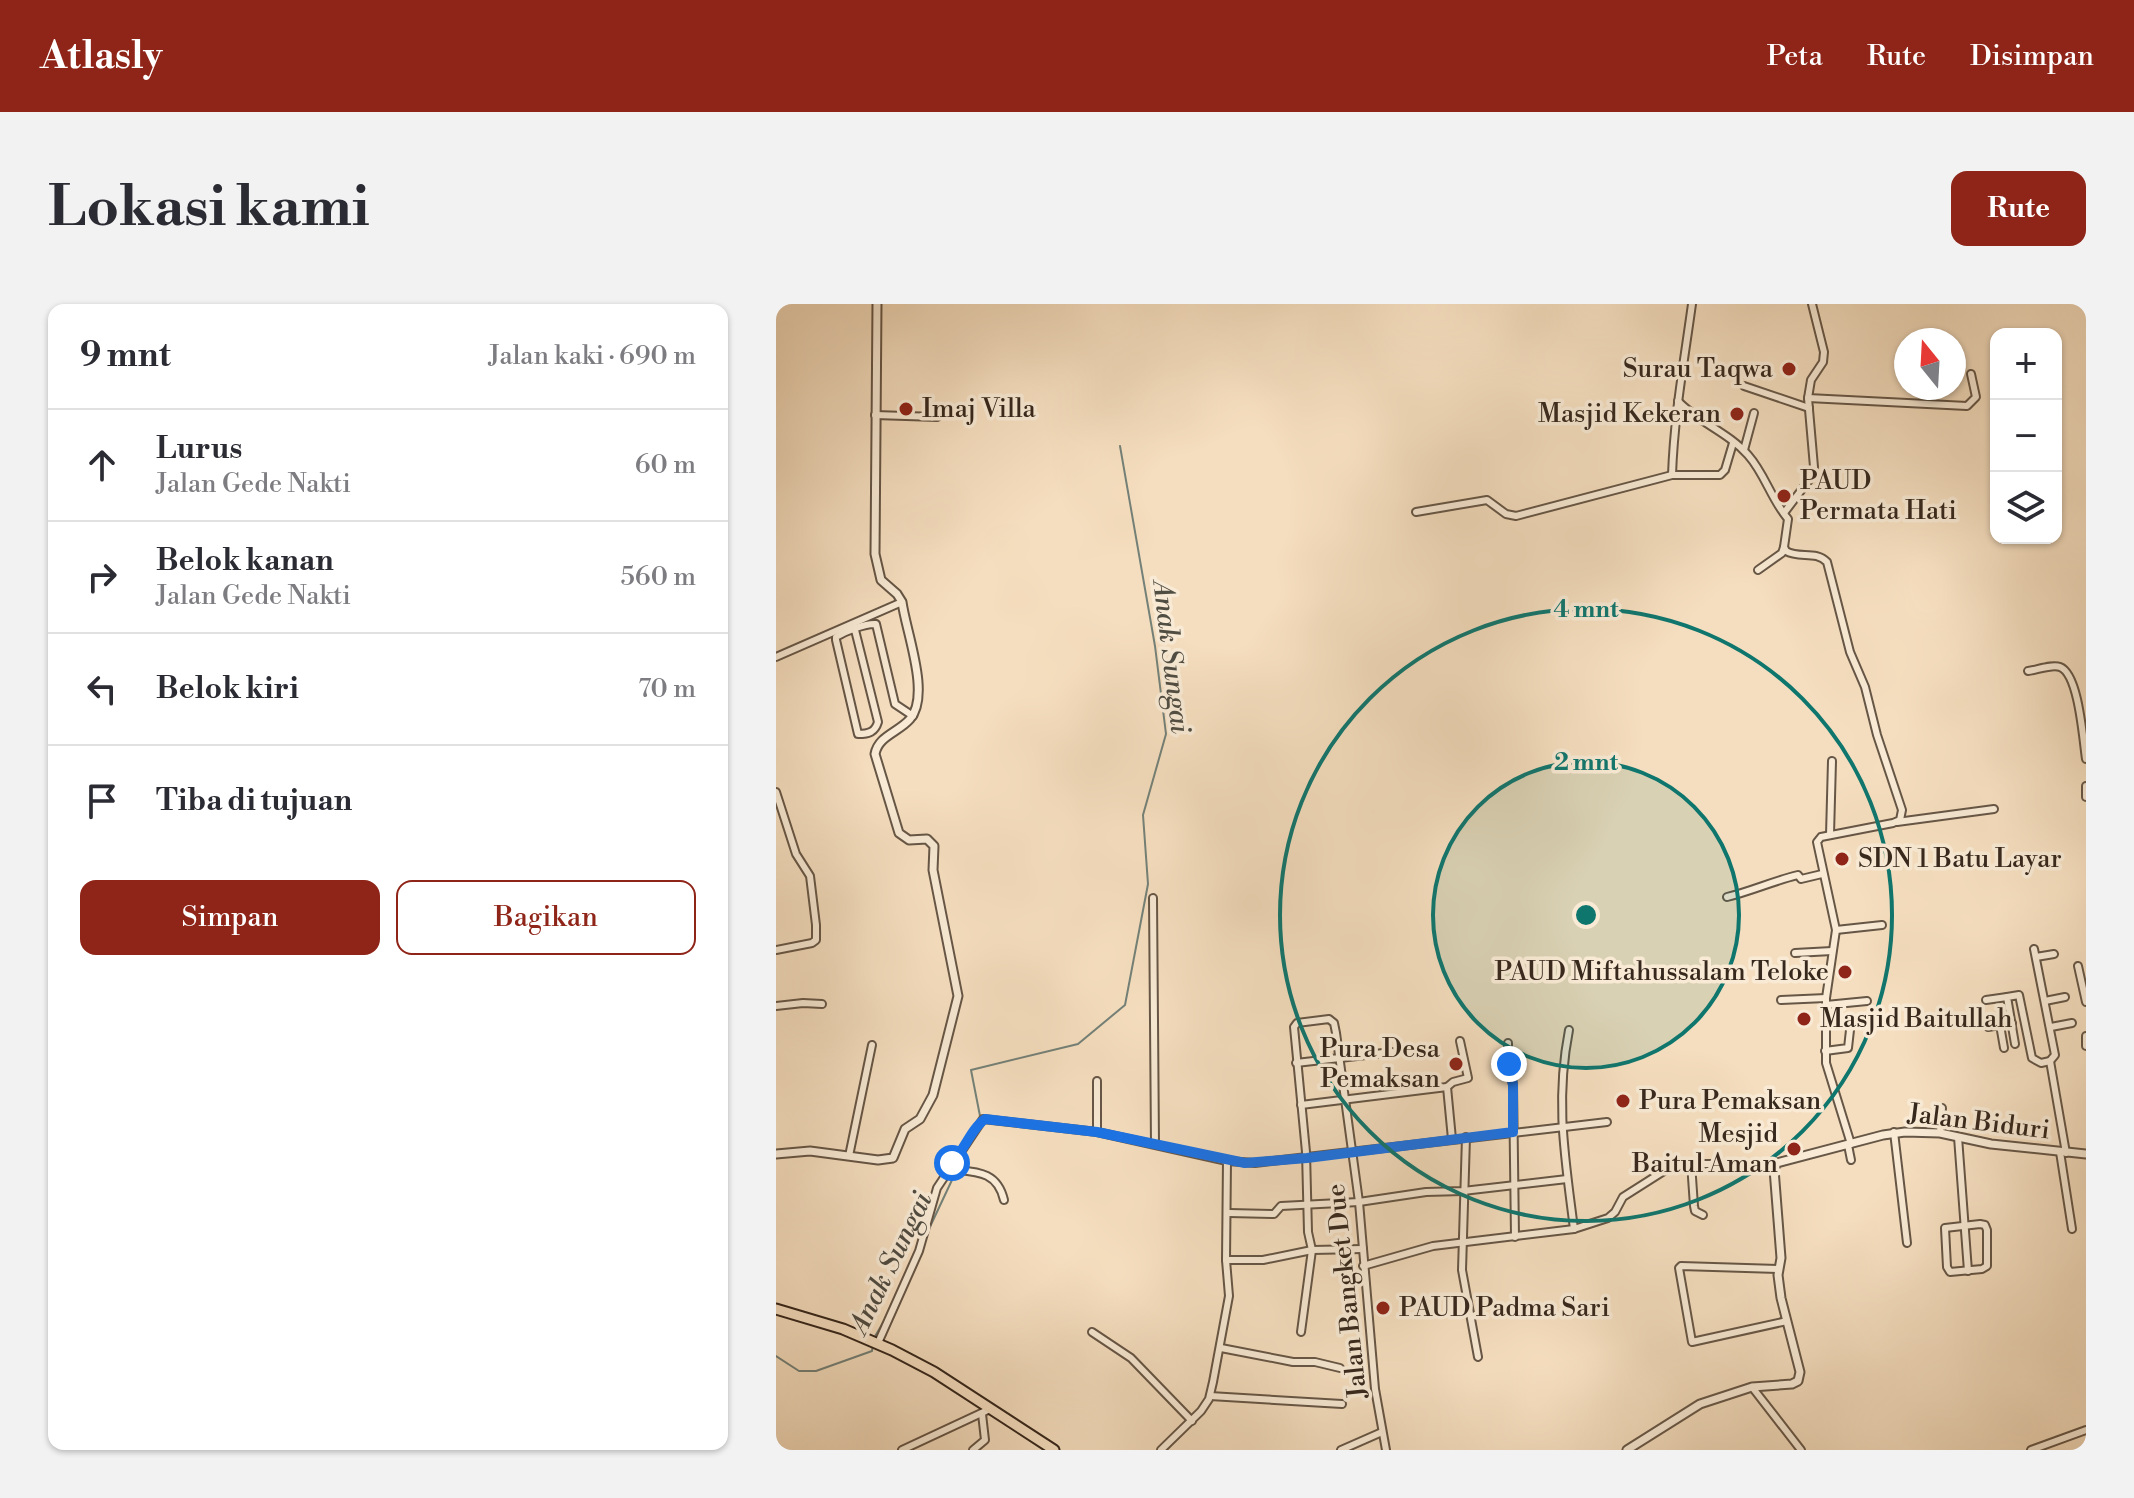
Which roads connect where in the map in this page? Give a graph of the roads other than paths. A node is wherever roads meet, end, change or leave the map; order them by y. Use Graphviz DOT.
graph roads {
  1 [pos="877,304"];
  2 [pos="1692,304"];
  3 [pos="1812,304"];
  4 [pos="1971,374"];
  5 [pos="1744,386"];
  6 [pos="1808,398"];
  7 [pos="1678,401"];
  8 [pos="1809,408"];
  9 [pos="1754,413"];
  10 [pos="875,415"];
  11 [pos="937,417"];
  12 [pos="1733,443"];
  13 [pos="1744,450"];
  14 [pos="1672,475"];
  15 [pos="1416,512"];
  16 [pos="1785,516"];
  17 [pos="1784,547"];
  18 [pos="1758,570"];
  19 [pos="902,602"];
  20 [pos="855,630"];
  21 [pos="776,657"];
  22 [pos="2028,671"];
  23 [pos="913,716"];
  24 [pos="2086,759"];
  25 [pos="1832,761"];
  26 [pos="2086,786"];
  27 [pos="776,792"];
  28 [pos="2086,797"];
  29 [pos="1994,809"];
  30 [pos="1897,822"];
  31 [pos="1830,835"];
  32 [pos="1822,874"];
  33 [pos="1727,897"];
  34 [pos="1153,898"];
  35 [pos="1882,925"];
  36 [pos="1836,930"];
  37 [pos="776,950"];
  38 [pos="1832,951"];
  39 [pos="1795,953"];
  40 [pos="2054,954"];
  41 [pos="2078,966"];
  42 [pos="2029,994"];
  43 [pos="2019,995"];
  44 [pos="2007,997"];
  45 [pos="2065,997"];
  46 [pos="1781,1000"];
  47 [pos="1986,1000"];
  48 [pos="1826,1001"];
  49 [pos="1867,1001"];
  50 [pos="2045,1001"];
  51 [pos="2086,1002"];
  52 [pos="822,1004"];
  53 [pos="776,1006"];
  54 [pos="2012,1023"];
  55 [pos="2072,1023"];
  56 [pos="2000,1025"];
  57 [pos="1988,1027"];
  58 [pos="2051,1027"];
  59 [pos="1569,1030"];
  60 [pos="1850,1030"];
  61 [pos="2086,1036"];
  62 [pos="1460,1041"];
  63 [pos="1508,1043"];
  64 [pos="2015,1044"];
  65 [pos="872,1045"];
  66 [pos="2086,1046"];
  67 [pos="2004,1048"];
  68 [pos="1825,1051"];
  69 [pos="1392,1052"];
  70 [pos="1340,1058"];
  71 [pos="2050,1061"];
  72 [pos="1296,1063"];
  73 [pos="1097,1081"];
  74 [pos="1447,1087"];
  75 [pos="1346,1100"];
  76 [pos="1301,1105"];
  77 [pos="1942,1108"];
  78 [pos="1607,1122"];
  79 [pos="1561,1126"];
  80 [pos="1097,1132"];
  81 [pos="1513,1132"];
  82 [pos="1894,1132"];
  83 [pos="1940,1133"];
  84 [pos="1466,1137"];
  85 [pos="1958,1137"];
  86 [pos="1452,1139"];
  87 [pos="1155,1144"];
  88 [pos="1849,1145"];
  89 [pos="1352,1152"];
  90 [pos="2063,1152"];
  91 [pos="776,1154"];
  92 [pos="2086,1154"];
  93 [pos="849,1156"];
  94 [pos="1307,1158"];
  95 [pos="1851,1160"];
  96 [pos="1227,1161"];
  97 [pos="1691,1163"];
  98 [pos="1776,1164"];
  99 [pos="953,1169"];
  100 [pos="1567,1179"];
  101 [pos="1513,1185"];
  102 [pos="1463,1191"];
  103 [pos="1004,1200"];
  104 [pos="1359,1202"];
  105 [pos="1308,1205"];
  106 [pos="1229,1213"];
  107 [pos="1703,1215"];
  108 [pos="1963,1225"];
  109 [pos="1574,1229"];
  110 [pos="2072,1229"];
  111 [pos="1515,1237"];
  112 [pos="1461,1241"];
  113 [pos="1907,1243"];
  114 [pos="1363,1249"];
  115 [pos="1312,1250"];
  116 [pos="1226,1260"];
  117 [pos="1363,1266"];
  118 [pos="1778,1269"];
  119 [pos="1968,1271"];
  120 [pos="776,1309"];
  121 [pos="1787,1321"];
  122 [pos="1092,1332"];
  123 [pos="1301,1332"];
  124 [pos="873,1341"];
  125 [pos="1221,1348"];
  126 [pos="1478,1357"];
  127 [pos="1340,1368"];
  128 [pos="1752,1387"];
  129 [pos="1210,1396"];
  130 [pos="1342,1404"];
  131 [pos="986,1411"];
  132 [pos="1192,1421"];
  133 [pos="2086,1430"];
  134 [pos="1382,1432"];
  135 [pos="922,1441"];
  136 [pos="902,1450"];
  137 [pos="914,1450"];
  138 [pos="973,1450"];
  139 [pos="1054,1450"];
  140 [pos="1161,1450"];
  141 [pos="1341,1450"];
  142 [pos="1386,1450"];
  143 [pos="1627,1450"];
  144 [pos="1801,1450"];
  145 [pos="2031,1450"];
  1 -- 10 [label="street"];
  2 -- 7 [label="street"];
  3 -- 6 [label="street"];
  4 -- 6 [label="street"];
  5 -- 8 [label="street"];
  6 -- 8 [label="street"];
  7 -- 12 [label="street"];
  7 -- 14 [label="street"];
  8 -- 16 [label="street"];
  9 -- 13 [label="street"];
  10 -- 11 [label="street"];
  10 -- 19 [label="street"];
  12 -- 13 [label="street"];
  12 -- 14 [label="street"];
  13 -- 16 [label="street"];
  14 -- 15 [label="street"];
  16 -- 17 [label="street"];
  17 -- 18 [label="street"];
  17 -- 30 [label="street"];
  19 -- 21 [label="street"];
  19 -- 23 [label="street"];
  20 -- 20 [label="street"];
  20 -- 23 [label="street"];
  22 -- 24 [label="street"];
  23 -- 93 [label="street"];
  25 -- 31 [label="street"];
  26 -- 28 [label="street"];
  27 -- 37 [label="street"];
  29 -- 30 [label="street"];
  30 -- 31 [label="street"];
  31 -- 32 [label="street"];
  32 -- 33 [label="street"];
  32 -- 36 [label="street"];
  34 -- 87 [label="street"];
  35 -- 36 [label="street"];
  36 -- 38 [label="street"];
  38 -- 39 [label="street"];
  38 -- 48 [label="street"];
  40 -- 50 [label="street"];
  41 -- 51 [label="street"];
  42 -- 43 [label="street"];
  43 -- 44 [label="street"];
  43 -- 71 [label="street"];
  44 -- 47 [label="street"];
  44 -- 54 [label="street"];
  45 -- 50 [label="street"];
  46 -- 48 [label="street"];
  48 -- 49 [label="street"];
  48 -- 68 [label="street"];
  50 -- 58 [label="street"];
  52 -- 53 [label="street"];
  54 -- 56 [label="street"];
  54 -- 64 [label="street"];
  55 -- 58 [label="street"];
  56 -- 57 [label="street"];
  56 -- 67 [label="street"];
  58 -- 71 [label="street"];
  59 -- 79 [label="street"];
  60 -- 68 [label="street"];
  61 -- 66 [label="street"];
  62 -- 74 [label="street"];
  63 -- 81 [label="street"];
  65 -- 93 [label="street"];
  68 -- 88 [label="street"];
  69 -- 70 [label="street"];
  70 -- 72 [label="street"];
  70 -- 72 [label="street, Jalan Bangket Due"];
  70 -- 75 [label="street, Jalan Bangket Due"];
  71 -- 90 [label="street"];
  72 -- 76 [label="street"];
  73 -- 80 [label="street"];
  74 -- 75 [label="street"];
  74 -- 86 [label="street"];
  75 -- 76 [label="street"];
  75 -- 89 [label="street, Jalan Bangket Due"];
  76 -- 94 [label="street"];
  77 -- 83 [label="street"];
  78 -- 79 [label="street"];
  79 -- 81 [label="street"];
  79 -- 100 [label="street"];
  80 -- 87 [label="street"];
  80 -- 99 [label="street"];
  81 -- 84 [label="street"];
  81 -- 101 [label="street"];
  82 -- 83 [label="street, Jalan Biduri"];
  82 -- 88 [label="street, Jalan Biduri"];
  82 -- 113 [label="street"];
  83 -- 85 [label="street, Jalan Biduri"];
  84 -- 86 [label="street"];
  84 -- 102 [label="street"];
  85 -- 90 [label="street, Jalan Biduri"];
  85 -- 108 [label="street"];
  86 -- 89 [label="street"];
  87 -- 96 [label="street"];
  88 -- 95 [label="street"];
  88 -- 98 [label="street, Jalan Biduri"];
  89 -- 94 [label="street"];
  89 -- 104 [label="street, Jalan Bangket Due"];
  90 -- 92 [label="street, Jalan Biduri"];
  90 -- 110 [label="street"];
  91 -- 93 [label="street"];
  94 -- 96 [label="street"];
  94 -- 105 [label="street"];
  96 -- 106 [label="street"];
  97 -- 98 [label="street"];
  97 -- 107 [label="street"];
  97 -- 109 [label="street"];
  98 -- 118 [label="street"];
  99 -- 103 [label="street"];
  99 -- 124 [label="street"];
  100 -- 101 [label="street"];
  100 -- 109 [label="street"];
  101 -- 102 [label="street"];
  101 -- 111 [label="street"];
  102 -- 104 [label="street"];
  102 -- 112 [label="street"];
  104 -- 105 [label="street"];
  104 -- 114 [label="street, Jalan Bangket Due"];
  105 -- 106 [label="street"];
  105 -- 115 [label="street"];
  106 -- 116 [label="street"];
  108 -- 119 [label="street"];
  108 -- 119 [label="street"];
  108 -- 119 [label="street"];
  109 -- 111 [label="street"];
  111 -- 112 [label="street"];
  112 -- 117 [label="street"];
  112 -- 126 [label="street"];
  114 -- 115 [label="street"];
  114 -- 117 [label="street, Jalan Bangket Due"];
  115 -- 116 [label="street"];
  115 -- 123 [label="street"];
  116 -- 125 [label="street"];
  117 -- 134 [label="street, Jalan Bangket Due"];
  118 -- 121 [label="street"];
  118 -- 121 [label="street"];
  120 -- 124 [label="highway"];
  121 -- 128 [label="street"];
  122 -- 132 [label="street"];
  124 -- 131 [label="highway"];
  125 -- 127 [label="street"];
  125 -- 129 [label="street"];
  128 -- 143 [label="street"];
  128 -- 144 [label="street"];
  129 -- 130 [label="street"];
  129 -- 132 [label="street"];
  131 -- 135 [label="street"];
  131 -- 138 [label="street"];
  131 -- 139 [label="highway"];
  132 -- 140 [label="street"];
  133 -- 145 [label="street"];
  134 -- 141 [label="street"];
  134 -- 142 [label="street, Jalan Bangket Due"];
  135 -- 136 [label="street"];
  135 -- 137 [label="street"];
}
